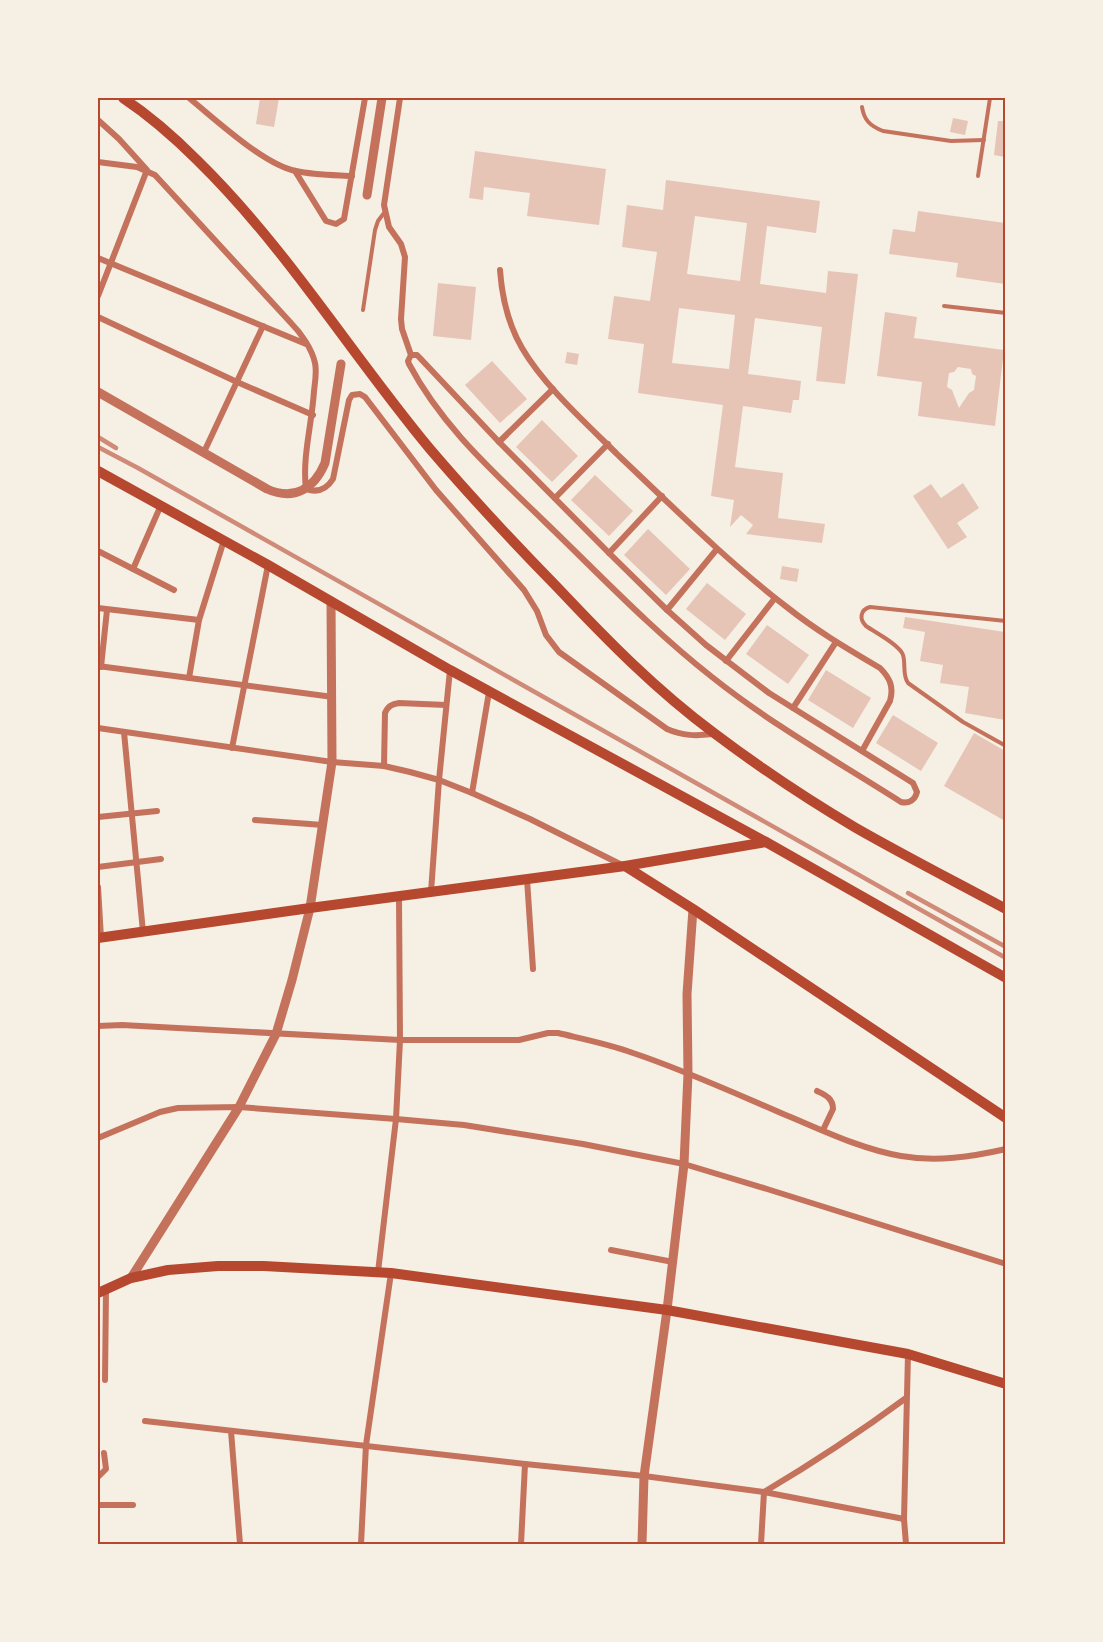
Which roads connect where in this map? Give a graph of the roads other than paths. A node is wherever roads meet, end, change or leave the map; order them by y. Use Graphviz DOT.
graph roads {
  1 [pos="123,98"];
  2 [pos="189,98"];
  3 [pos="365,98"];
  4 [pos="382,98"];
  5 [pos="400,98"];
  6 [pos="990,98"];
  7 [pos="862,107"];
  8 [pos="98,120"];
  9 [pos="984,140"];
  10 [pos="98,162"];
  11 [pos="147,170"];
  12 [pos="295,171"];
  13 [pos="352,176"];
  14 [pos="978,176"];
  15 [pos="367,195"];
  16 [pos="384,213"];
  17 [pos="98,258"];
  18 [pos="111,264"];
  19 [pos="500,270"];
  20 [pos="98,296"];
  21 [pos="944,306"];
  22 [pos="363,310"];
  23 [pos="1005,314"];
  24 [pos="98,317"];
  25 [pos="263,326"];
  26 [pos="306,344"];
  27 [pos="411,355"];
  28 [pos="341,364"];
  29 [pos="237,382"];
  30 [pos="553,389"];
  31 [pos="98,392"];
  32 [pos="313,416"];
  33 [pos="499,441"];
  34 [pos="608,444"];
  35 [pos="204,452"];
  36 [pos="98,471"];
  37 [pos="306,489"];
  38 [pos="662,496"];
  39 [pos="555,498"];
  40 [pos="161,505"];
  41 [pos="224,540"];
  42 [pos="717,549"];
  43 [pos="98,551"];
  44 [pos="609,553"];
  45 [pos="268,565"];
  46 [pos="133,569"];
  47 [pos="174,590"];
  48 [pos="775,598"];
  49 [pos="332,601"];
  50 [pos="98,608"];
  51 [pos="107,610"];
  52 [pos="667,610"];
  53 [pos="199,620"];
  54 [pos="1005,621"];
  55 [pos="836,642"];
  56 [pos="726,661"];
  57 [pos="99,666"];
  58 [pos="450,670"];
  59 [pos="189,678"];
  60 [pos="244,686"];
  61 [pos="489,692"];
  62 [pos="333,697"];
  63 [pos="446,705"];
  64 [pos="793,708"];
  65 [pos="98,728"];
  66 [pos="124,732"];
  67 [pos="714,734"];
  68 [pos="1005,746"];
  69 [pos="232,748"];
  70 [pos="862,751"];
  71 [pos="332,762"];
  72 [pos="384,766"];
  73 [pos="439,780"];
  74 [pos="472,794"];
  75 [pos="157,811"];
  76 [pos="132,813"];
  77 [pos="98,817"];
  78 [pos="255,820"];
  79 [pos="323,825"];
  80 [pos="766,842"];
  81 [pos="161,859"];
  82 [pos="137,862"];
  83 [pos="625,866"];
  84 [pos="98,867"];
  85 [pos="526,879"];
  86 [pos="98,887"];
  87 [pos="431,893"];
  88 [pos="399,897"];
  89 [pos="310,908"];
  90 [pos="693,909"];
  91 [pos="1005,909"];
  92 [pos="143,932"];
  93 [pos="99,938"];
  94 [pos="533,969"];
  95 [pos="1005,978"];
  96 [pos="98,1026"];
  97 [pos="276,1034"];
  98 [pos="400,1040"];
  99 [pos="688,1074"];
  100 [pos="817,1091"];
  101 [pos="239,1107"];
  102 [pos="1005,1118"];
  103 [pos="396,1119"];
  104 [pos="823,1130"];
  105 [pos="98,1138"];
  106 [pos="1005,1149"];
  107 [pos="684,1164"];
  108 [pos="611,1250"];
  109 [pos="673,1262"];
  110 [pos="1005,1264"];
  111 [pos="378,1272"];
  112 [pos="391,1273"];
  113 [pos="131,1278"];
  114 [pos="102,1291"];
  115 [pos="667,1310"];
  116 [pos="908,1354"];
  117 [pos="105,1380"];
  118 [pos="1005,1384"];
  119 [pos="906,1398"];
  120 [pos="145,1420"];
  121 [pos="231,1431"];
  122 [pos="366,1445"];
  123 [pos="104,1453"];
  124 [pos="525,1464"];
  125 [pos="644,1476"];
  126 [pos="98,1477"];
  127 [pos="764,1492"];
  128 [pos="98,1505"];
  129 [pos="133,1505"];
  130 [pos="904,1519"];
  131 [pos="240,1545"];
  132 [pos="361,1545"];
  133 [pos="521,1545"];
  134 [pos="642,1545"];
  135 [pos="762,1545"];
  136 [pos="906,1545"];
  1 -- 67 [label="main road"];
  2 -- 12 [label="street"];
  3 -- 13 [label="street"];
  4 -- 15 [label="street"];
  5 -- 16 [label="street"];
  6 -- 9 [label="lane"];
  7 -- 9 [label="lane"];
  8 -- 11 [label="street"];
  9 -- 14 [label="lane"];
  10 -- 11 [label="street"];
  11 -- 18 [label="street"];
  11 -- 26 [label="street"];
  12 -- 13 [label="street"];
  12 -- 13 [label="street"];
  16 -- 22 [label="lane"];
  16 -- 27 [label="street"];
  17 -- 18 [label="street"];
  18 -- 20 [label="street"];
  18 -- 25 [label="street"];
  19 -- 30 [label="street"];
  21 -- 23 [label="lane"];
  24 -- 29 [label="street"];
  25 -- 26 [label="street"];
  25 -- 29 [label="street"];
  26 -- 32 [label="street"];
  27 -- 33 [label="street"];
  27 -- 70 [label="street"];
  28 -- 37 [label="street"];
  29 -- 32 [label="street"];
  29 -- 35 [label="street"];
  30 -- 33 [label="street"];
  30 -- 34 [label="street"];
  31 -- 35 [label="street"];
  32 -- 37 [label="street"];
  33 -- 39 [label="street"];
  34 -- 38 [label="street"];
  34 -- 39 [label="street"];
  35 -- 37 [label="street"];
  36 -- 40 [label="main road"];
  37 -- 67 [label="street"];
  38 -- 42 [label="street"];
  38 -- 44 [label="street"];
  39 -- 44 [label="street"];
  40 -- 41 [label="main road"];
  40 -- 46 [label="street"];
  41 -- 45 [label="main road"];
  41 -- 53 [label="street"];
  42 -- 48 [label="street"];
  42 -- 52 [label="street"];
  43 -- 46 [label="street"];
  44 -- 52 [label="street"];
  45 -- 49 [label="main road"];
  45 -- 60 [label="street"];
  46 -- 47 [label="street"];
  48 -- 55 [label="street"];
  48 -- 56 [label="street"];
  49 -- 58 [label="main road"];
  49 -- 62 [label="street"];
  50 -- 51 [label="street"];
  51 -- 53 [label="street"];
  51 -- 57 [label="street"];
  52 -- 56 [label="street"];
  53 -- 59 [label="street"];
  54 -- 68 [label="lane"];
  55 -- 64 [label="street"];
  55 -- 70 [label="street"];
  56 -- 64 [label="street"];
  57 -- 59 [label="street"];
  58 -- 61 [label="main road"];
  58 -- 63 [label="street"];
  59 -- 60 [label="street"];
  60 -- 62 [label="street"];
  60 -- 69 [label="street"];
  61 -- 74 [label="street"];
  61 -- 80 [label="main road"];
  62 -- 71 [label="street"];
  63 -- 72 [label="street"];
  63 -- 73 [label="street"];
  64 -- 70 [label="street"];
  65 -- 66 [label="street"];
  66 -- 69 [label="street"];
  66 -- 76 [label="street"];
  67 -- 91 [label="main road"];
  69 -- 71 [label="street"];
  71 -- 72 [label="street"];
  71 -- 79 [label="street"];
  72 -- 73 [label="street"];
  73 -- 74 [label="street"];
  73 -- 87 [label="street"];
  74 -- 83 [label="street"];
  75 -- 76 [label="street"];
  76 -- 77 [label="street"];
  76 -- 82 [label="street"];
  78 -- 79 [label="street"];
  79 -- 89 [label="street"];
  80 -- 83 [label="main road"];
  80 -- 95 [label="main road"];
  81 -- 82 [label="street"];
  82 -- 84 [label="street"];
  82 -- 92 [label="street"];
  83 -- 85 [label="main road"];
  83 -- 90 [label="main road"];
  85 -- 87 [label="main road"];
  85 -- 94 [label="street"];
  86 -- 93 [label="street"];
  87 -- 88 [label="main road"];
  88 -- 89 [label="main road"];
  88 -- 98 [label="street"];
  89 -- 92 [label="main road"];
  89 -- 97 [label="street"];
  90 -- 99 [label="street"];
  90 -- 102 [label="main road"];
  92 -- 93 [label="main road"];
  96 -- 97 [label="street"];
  97 -- 98 [label="street"];
  97 -- 101 [label="street"];
  98 -- 99 [label="street"];
  98 -- 103 [label="street"];
  99 -- 104 [label="street"];
  99 -- 107 [label="street"];
  100 -- 104 [label="street"];
  101 -- 103 [label="street"];
  101 -- 105 [label="street"];
  101 -- 113 [label="street"];
  103 -- 107 [label="street"];
  103 -- 111 [label="street"];
  104 -- 106 [label="street"];
  107 -- 109 [label="street"];
  107 -- 110 [label="street"];
  108 -- 109 [label="street"];
  109 -- 115 [label="street"];
  111 -- 112 [label="main road"];
  111 -- 113 [label="main road"];
  112 -- 115 [label="main road"];
  112 -- 122 [label="street"];
  113 -- 114 [label="main road"];
  114 -- 117 [label="street"];
  115 -- 116 [label="main road"];
  115 -- 125 [label="street"];
  116 -- 118 [label="main road"];
  116 -- 119 [label="street"];
  119 -- 127 [label="street"];
  119 -- 130 [label="street"];
  120 -- 121 [label="street"];
  121 -- 122 [label="street"];
  121 -- 131 [label="street"];
  122 -- 124 [label="street"];
  122 -- 132 [label="street"];
  123 -- 126 [label="street"];
  124 -- 125 [label="street"];
  124 -- 133 [label="street"];
  125 -- 127 [label="street"];
  125 -- 134 [label="street"];
  127 -- 130 [label="street"];
  127 -- 135 [label="street"];
  128 -- 129 [label="street"];
  130 -- 136 [label="street"];
}
